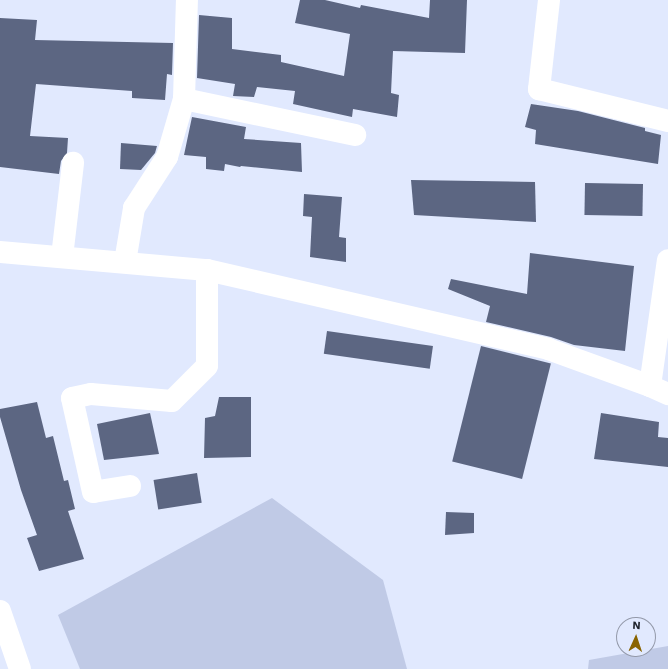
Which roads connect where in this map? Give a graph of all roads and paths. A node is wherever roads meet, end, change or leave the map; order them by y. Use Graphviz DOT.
graph roads {
  1 [pos="186,0"];
  2 [pos="549,0"];
  3 [pos="184,98"];
  4 [pos="668,121"];
  5 [pos="355,135"];
  6 [pos="72,163"];
  7 [pos="0,252"];
  8 [pos="62,257"];
  9 [pos="668,260"];
  10 [pos="125,262"];
  11 [pos="207,270"];
  12 [pos="659,390"];
  13 [pos="130,486"];
  14 [pos="0,611"];
  15 [pos="20,669"];
  1 -- 3 [label="street"];
  2 -- 4 [label="street"];
  3 -- 5 [label="street"];
  3 -- 10 [label="street"];
  6 -- 8 [label="street"];
  7 -- 8 [label="street"];
  8 -- 10 [label="street"];
  9 -- 12 [label="street"];
  10 -- 11 [label="street"];
  11 -- 12 [label="street"];
  11 -- 13 [label="street"];
  14 -- 15 [label="street"];
}
